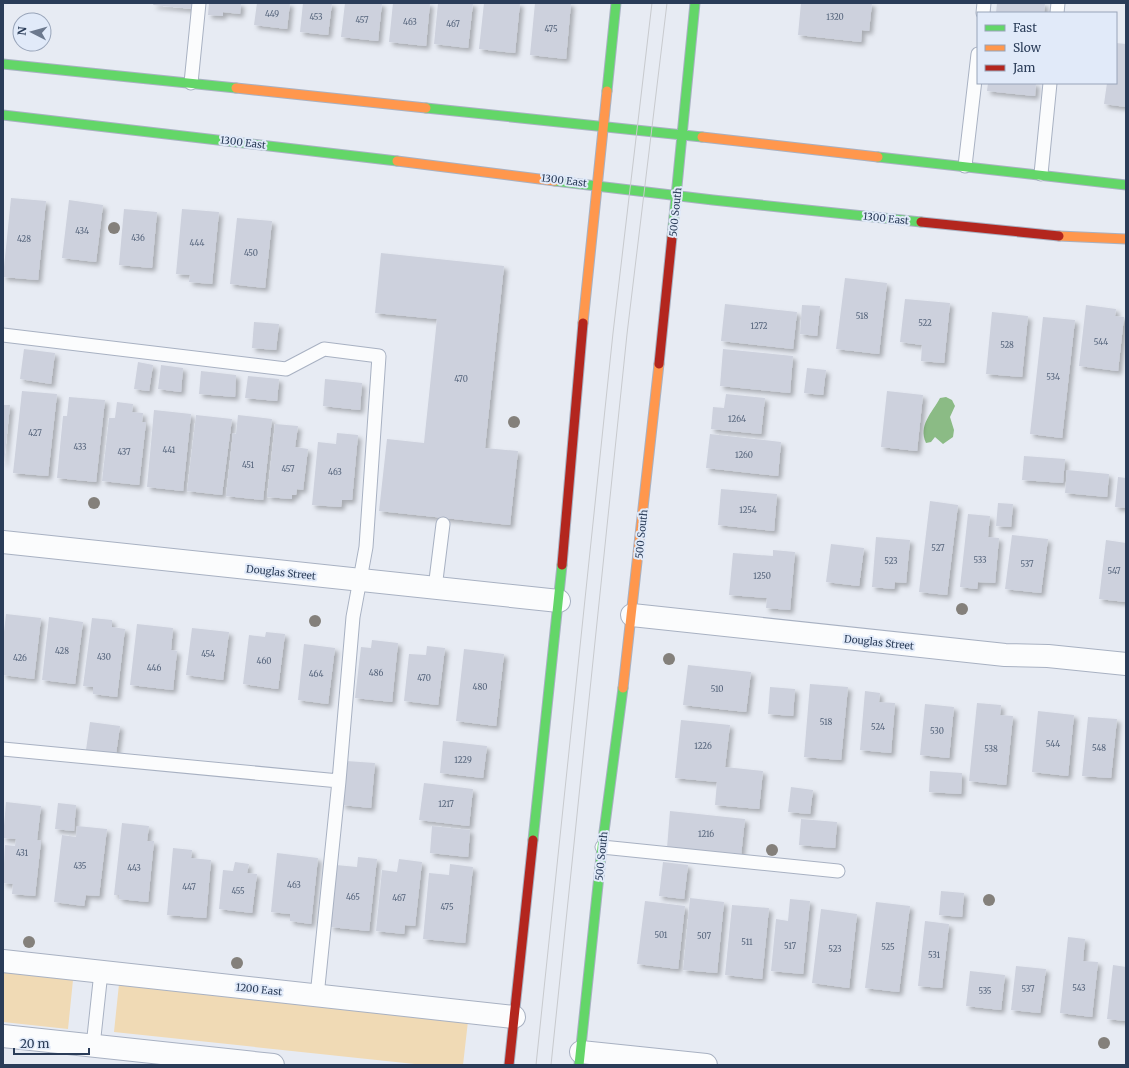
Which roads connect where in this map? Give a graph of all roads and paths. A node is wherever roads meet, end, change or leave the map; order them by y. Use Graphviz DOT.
graph roads {
  1 [pos="199,3"];
  2 [pos="616,3"];
  3 [pos="695,3"];
  4 [pos="977,63"];
  5 [pos="3,64"];
  6 [pos="191,83"];
  7 [pos="1050,84"];
  8 [pos="3,115"];
  9 [pos="603,126"];
  10 [pos="683,136"];
  11 [pos="965,166"];
  12 [pos="1041,174"];
  13 [pos="1126,184"];
  14 [pos="597,185"];
  15 [pos="677,195"];
  16 [pos="1126,239"];
  17 [pos="3,335"];
  18 [pos="443,524"];
  19 [pos="3,542"];
  20 [pos="360,580"];
  21 [pos="435,588"];
  22 [pos="558,601"];
  23 [pos="632,615"];
  24 [pos="1126,664"];
  25 [pos="3,748"];
  26 [pos="338,781"];
  27 [pos="602,847"];
  28 [pos="838,871"];
  29 [pos="3,961"];
  30 [pos="101,972"];
  31 [pos="317,996"];
  32 [pos="514,1017"];
  33 [pos="3,1036"];
  34 [pos="93,1046"];
  35 [pos="580,1058"];
  36 [pos="273,1065"];
  37 [pos="509,1065"];
  38 [pos="706,1065"];
  1 -- 6 [label="lane"];
  2 -- 9 [label="main road"];
  3 -- 10 [label="main road, 500 South"];
  4 -- 11 [label="lane"];
  5 -- 6 [label="main road"];
  6 -- 9 [label="main road"];
  7 -- 12 [label="lane"];
  8 -- 14 [label="main road, 1300 East"];
  9 -- 10 [label="main road"];
  9 -- 14 [label="main road"];
  10 -- 11 [label="main road"];
  10 -- 15 [label="main road, 500 South"];
  11 -- 12 [label="main road"];
  12 -- 13 [label="main road"];
  14 -- 15 [label="main road, 1300 East"];
  14 -- 22 [label="main road"];
  15 -- 16 [label="main road, 1300 East"];
  15 -- 23 [label="main road, 500 South"];
  17 -- 20 [label="lane"];
  18 -- 21 [label="lane"];
  19 -- 20 [label="street, Douglas Street"];
  20 -- 21 [label="street, Douglas Street"];
  20 -- 26 [label="lane"];
  21 -- 22 [label="street, Douglas Street"];
  22 -- 32 [label="main road"];
  23 -- 24 [label="street, Douglas Street"];
  23 -- 27 [label="main road, 500 South"];
  25 -- 26 [label="lane"];
  26 -- 31 [label="lane"];
  27 -- 28 [label="lane"];
  27 -- 35 [label="main road, 500 South"];
  29 -- 30 [label="street, 1200 East"];
  30 -- 31 [label="street, 1200 East"];
  30 -- 34 [label="lane"];
  31 -- 32 [label="street, 1200 East"];
  32 -- 37 [label="main road"];
  33 -- 34 [label="street"];
  34 -- 36 [label="street"];
  35 -- 38 [label="street"];
}
